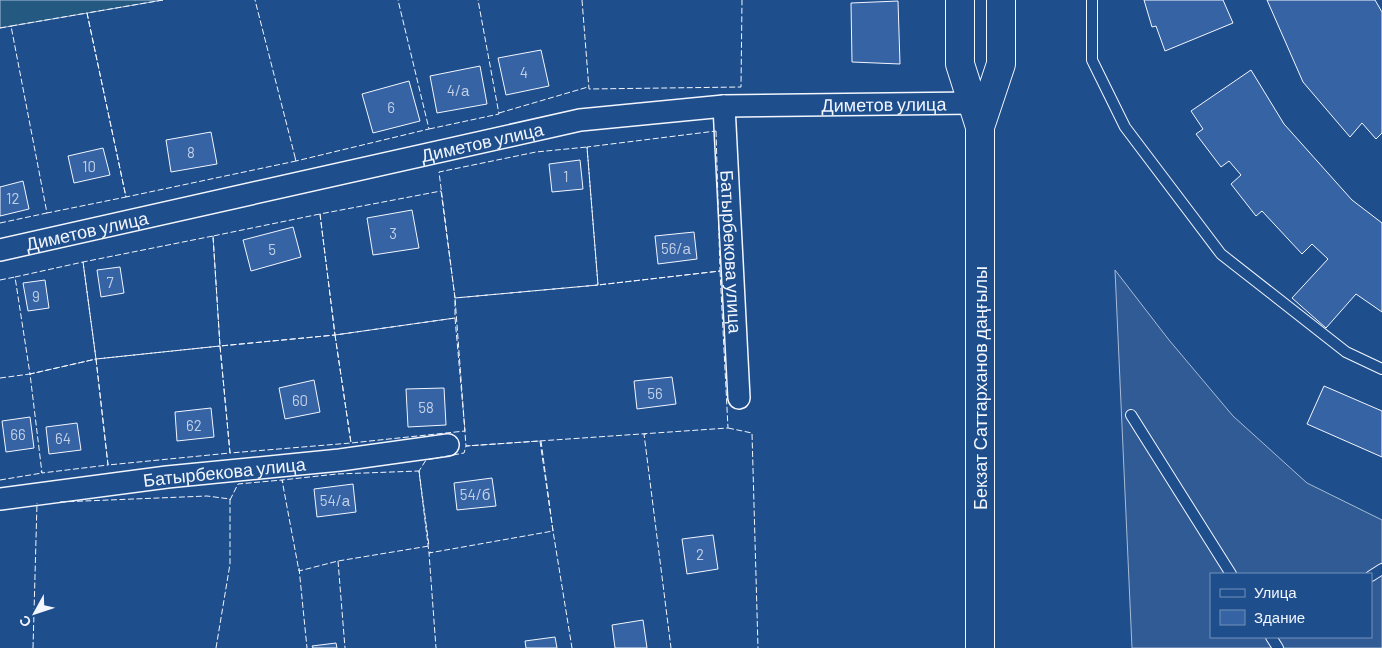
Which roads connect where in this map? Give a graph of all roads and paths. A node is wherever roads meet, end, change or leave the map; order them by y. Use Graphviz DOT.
graph roads {
  1 [pos="960,0"];
  2 [pos="1001,0"];
  3 [pos="1092,0"];
  4 [pos="724,106"];
  5 [pos="976,115"];
  6 [pos="0,250"];
  7 [pos="1382,369"];
  8 [pos="738,398"];
  9 [pos="1131,415"];
  10 [pos="448,445"];
  11 [pos="0,499"];
  12 [pos="1230,573"];
  13 [pos="980,648"];
  1 -- 5 [label="main road, Бекзат Саттарханов даңғылы"];
  2 -- 5 [label="main road, Бекзат Саттарханов даңғылы"];
  3 -- 7 [label="lane"];
  4 -- 5 [label="street, Диметов улица"];
  4 -- 6 [label="street, Диметов улица"];
  4 -- 8 [label="street, Батырбекова улица"];
  5 -- 13 [label="main road, Бекзат Саттарханов даңғылы"];
  9 -- 12 [label="lane"];
  10 -- 11 [label="street, Батырбекова улица"];
}
